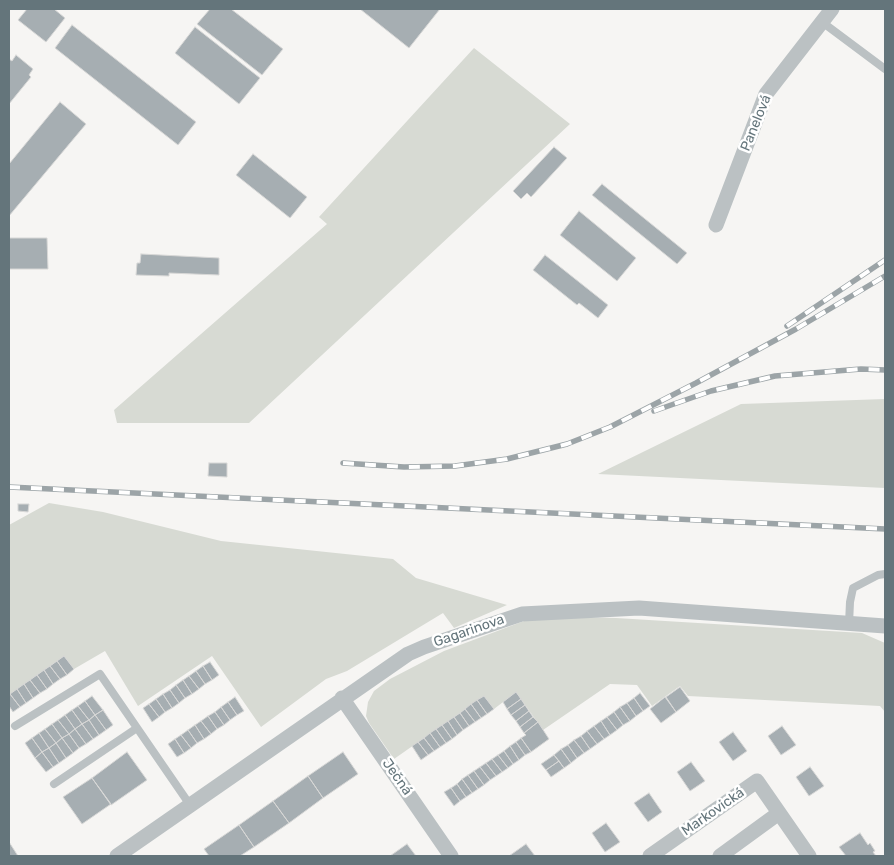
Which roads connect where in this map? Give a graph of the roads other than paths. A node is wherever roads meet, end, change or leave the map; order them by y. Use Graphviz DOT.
graph roads {
  1 [pos="832,9"];
  2 [pos="822,22"];
  3 [pos="885,69"];
  4 [pos="716,225"];
  5 [pos="885,574"];
  6 [pos="849,624"];
  7 [pos="882,627"];
  8 [pos="342,698"];
  9 [pos="15,726"];
  10 [pos="137,728"];
  11 [pos="54,784"];
  12 [pos="190,805"];
  13 [pos="779,813"];
  14 [pos="118,856"];
  15 [pos="451,856"];
  16 [pos="650,856"];
  17 [pos="720,856"];
  18 [pos="809,856"];
  1 -- 2 [label="street, Panelová"];
  2 -- 3 [label="lane"];
  2 -- 4 [label="street, Panelová"];
  5 -- 6 [label="lane"];
  6 -- 7 [label="street, Gagarinova"];
  6 -- 8 [label="street, Gagarinova"];
  8 -- 12 [label="street, Gagarinova"];
  8 -- 15 [label="street, Ječná"];
  9 -- 10 [label="lane"];
  10 -- 11 [label="lane"];
  10 -- 12 [label="lane"];
  12 -- 14 [label="street, Gagarinova"];
  13 -- 16 [label="street, Markovická"];
  13 -- 17 [label="street"];
  13 -- 18 [label="street"];
}
